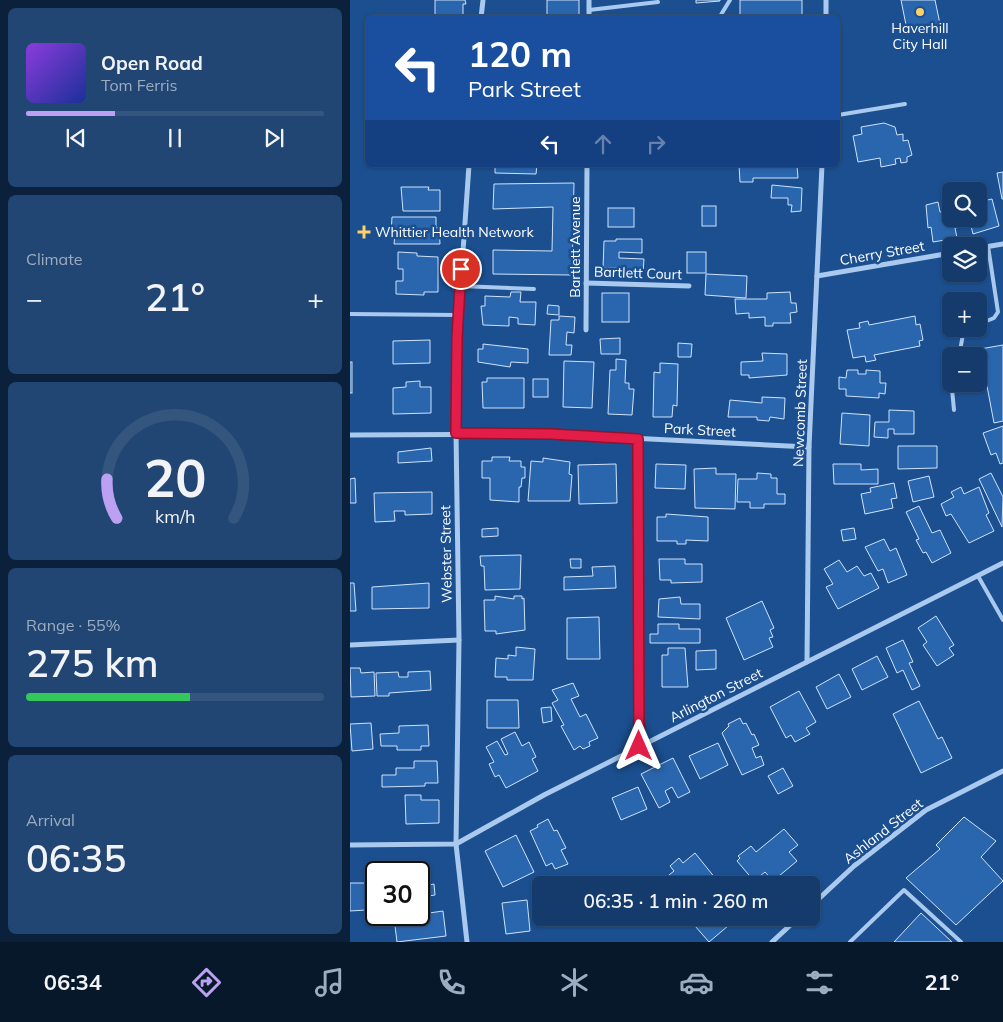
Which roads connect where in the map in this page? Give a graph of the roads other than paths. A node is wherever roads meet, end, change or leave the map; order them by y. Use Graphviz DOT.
graph roads {
  1 [pos="483,0"];
  2 [pos="589,0"];
  3 [pos="730,0"];
  4 [pos="826,0"];
  5 [pos="658,2"];
  6 [pos="589,10"];
  7 [pos="481,15"];
  8 [pos="588,15"];
  9 [pos="721,15"];
  10 [pos="826,15"];
  11 [pos="905,104"];
  12 [pos="840,115"];
  13 [pos="469,167"];
  14 [pos="587,167"];
  15 [pos="822,167"];
  16 [pos="1003,244"];
  17 [pos="988,246"];
  18 [pos="942,255"];
  19 [pos="818,276"];
  20 [pos="586,283"];
  21 [pos="460,286"];
  22 [pos="689,286"];
  23 [pos="534,289"];
  24 [pos="350,314"];
  25 [pos="458,315"];
  26 [pos="987,321"];
  27 [pos="586,330"];
  28 [pos="952,392"];
  29 [pos="954,410"];
  30 [pos="456,433"];
  31 [pos="350,435"];
  32 [pos="638,439"];
  33 [pos="809,446"];
  34 [pos="1003,563"];
  35 [pos="978,576"];
  36 [pos="1002,617"];
  37 [pos="458,640"];
  38 [pos="350,645"];
  39 [pos="807,662"];
  40 [pos="639,746"];
  41 [pos="1003,771"];
  42 [pos="456,844"];
  43 [pos="350,845"];
  44 [pos="820,898"];
  45 [pos="789,926"];
  46 [pos="467,942"];
  47 [pos="772,942"];
  48 [pos="850,942"];
  49 [pos="961,942"];
  1 -- 7 [label="street"];
  2 -- 6 [label="street"];
  3 -- 9 [label="lane"];
  4 -- 10 [label="street"];
  5 -- 6 [label="lane"];
  6 -- 8 [label="street"];
  11 -- 12 [label="lane"];
  13 -- 21 [label="street, Webster Street"];
  14 -- 20 [label="street, Bartlett Avenue"];
  15 -- 19 [label="street, Newcomb Street"];
  16 -- 17 [label="street"];
  17 -- 26 [label="lane"];
  18 -- 19 [label="street, Cherry Street"];
  19 -- 33 [label="street, Newcomb Street"];
  20 -- 22 [label="street, Bartlett Court"];
  20 -- 27 [label="street, Bartlett Avenue"];
  21 -- 23 [label="lane"];
  21 -- 25 [label="street, Webster Street"];
  24 -- 25 [label="lane"];
  25 -- 30 [label="street, Webster Street"];
  28 -- 29 [label="lane"];
  30 -- 31 [label="street, Park Street"];
  30 -- 32 [label="street, Park Street"];
  30 -- 37 [label="street, Webster Street"];
  32 -- 33 [label="street, Park Street"];
  32 -- 40 [label="street"];
  33 -- 39 [label="street, Newcomb Street"];
  34 -- 35 [label="street, Arlington Street"];
  35 -- 36 [label="lane"];
  35 -- 39 [label="street, Arlington Street"];
  37 -- 38 [label="street"];
  37 -- 42 [label="street, Webster Street"];
  39 -- 40 [label="street, Arlington Street"];
  40 -- 42 [label="street, Arlington Street"];
  41 -- 44 [label="street, Ashland Street"];
  42 -- 43 [label="street, Arlington Street"];
  42 -- 46 [label="street, Webster Street"];
  45 -- 47 [label="street"];
  48 -- 49 [label="lane"];
}
